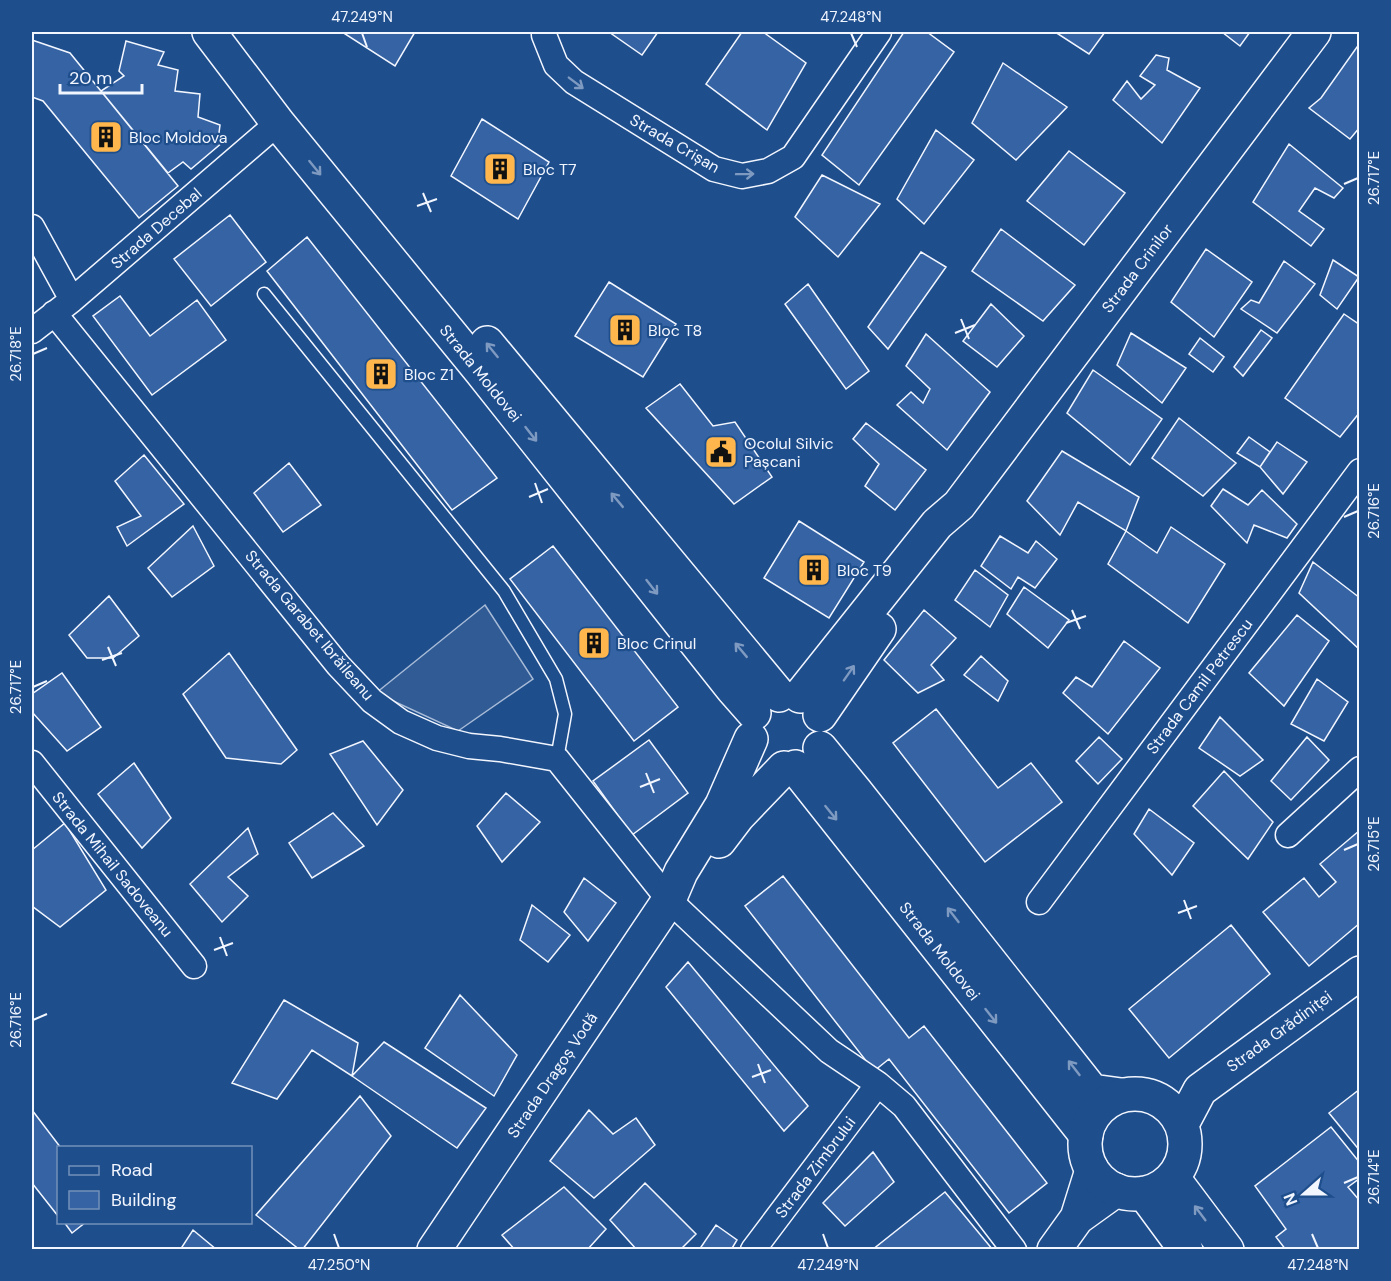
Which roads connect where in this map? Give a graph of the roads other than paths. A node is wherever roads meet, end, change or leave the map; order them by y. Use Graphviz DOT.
graph roads {
  1 [pos="209,32"];
  2 [pos="234,32"];
  3 [pos="879,32"];
  4 [pos="1314,32"];
  5 [pos="544,33"];
  6 [pos="278,123"];
  7 [pos="32,227"];
  8 [pos="264,294"];
  9 [pos="63,307"];
  10 [pos="32,331"];
  11 [pos="1359,471"];
  12 [pos="781,712"];
  13 [pos="557,759"];
  14 [pos="799,761"];
  15 [pos="32,763"];
  16 [pos="1359,769"];
  17 [pos="1288,835"];
  18 [pos="669,900"];
  19 [pos="1039,902"];
  20 [pos="194,966"];
  21 [pos="1359,973"];
  22 [pos="878,1084"];
  23 [pos="1200,1090"];
  24 [pos="1121,1095"];
  25 [pos="1161,1100"];
  26 [pos="1182,1124"];
  27 [pos="1086,1135"];
  28 [pos="1173,1178"];
  29 [pos="1117,1184"];
  30 [pos="434,1250"];
  31 [pos="753,1250"];
  32 [pos="1014,1250"];
  33 [pos="1054,1250"];
  34 [pos="1186,1250"];
  35 [pos="1227,1250"];
  1 -- 6 [label="main road, Strada Moldovei"];
  12 -- 2 [label="main road, Strada Moldovei, one-way"];
  5 -- 3 [label="street, Strada Crișan, one-way"];
  4 -- 12 [label="main road, Strada Crinilor"];
  6 -- 9 [label="street, Strada Decebal"];
  6 -- 12 [label="main road, Strada Moldovei, one-way"];
  7 -- 9 [label="street"];
  8 -- 13 [label="lane"];
  9 -- 10 [label="street, Strada Decebal"];
  9 -- 13 [label="street, Strada Garabet Ibrăileanu"];
  11 -- 19 [label="street, Strada Camil Petrescu"];
  12 -- 14 [label="main road"];
  12 -- 14 [label="main road"];
  12 -- 18 [label="main road, Strada Dragoș Vodă"];
  13 -- 18 [label="street"];
  14 -- 18 [label="main road, Strada Dragoș Vodă"];
  24 -- 14 [label="main road, Strada Moldovei, one-way"];
  14 -- 27 [label="main road, Strada Moldovei, one-way"];
  15 -- 20 [label="street, Strada Mihail Sadoveanu"];
  16 -- 17 [label="street"];
  18 -- 22 [label="street"];
  18 -- 30 [label="main road, Strada Dragoș Vodă"];
  21 -- 23 [label="main road, Strada Grădiniței"];
  22 -- 31 [label="street, Strada Zimbrului"];
  22 -- 32 [label="street"];
  23 -- 25 [label="main road, Strada Grădiniței"];
  23 -- 26 [label="main road, Strada Grădiniței"];
  24 -- 25 [label="main road"];
  24 -- 27 [label="main road"];
  25 -- 26 [label="main road"];
  26 -- 28 [label="main road"];
  27 -- 29 [label="main road"];
  28 -- 29 [label="main road"];
  35 -- 28 [label="main road, one-way"];
  29 -- 33 [label="main road"];
  29 -- 34 [label="main road"];
}
